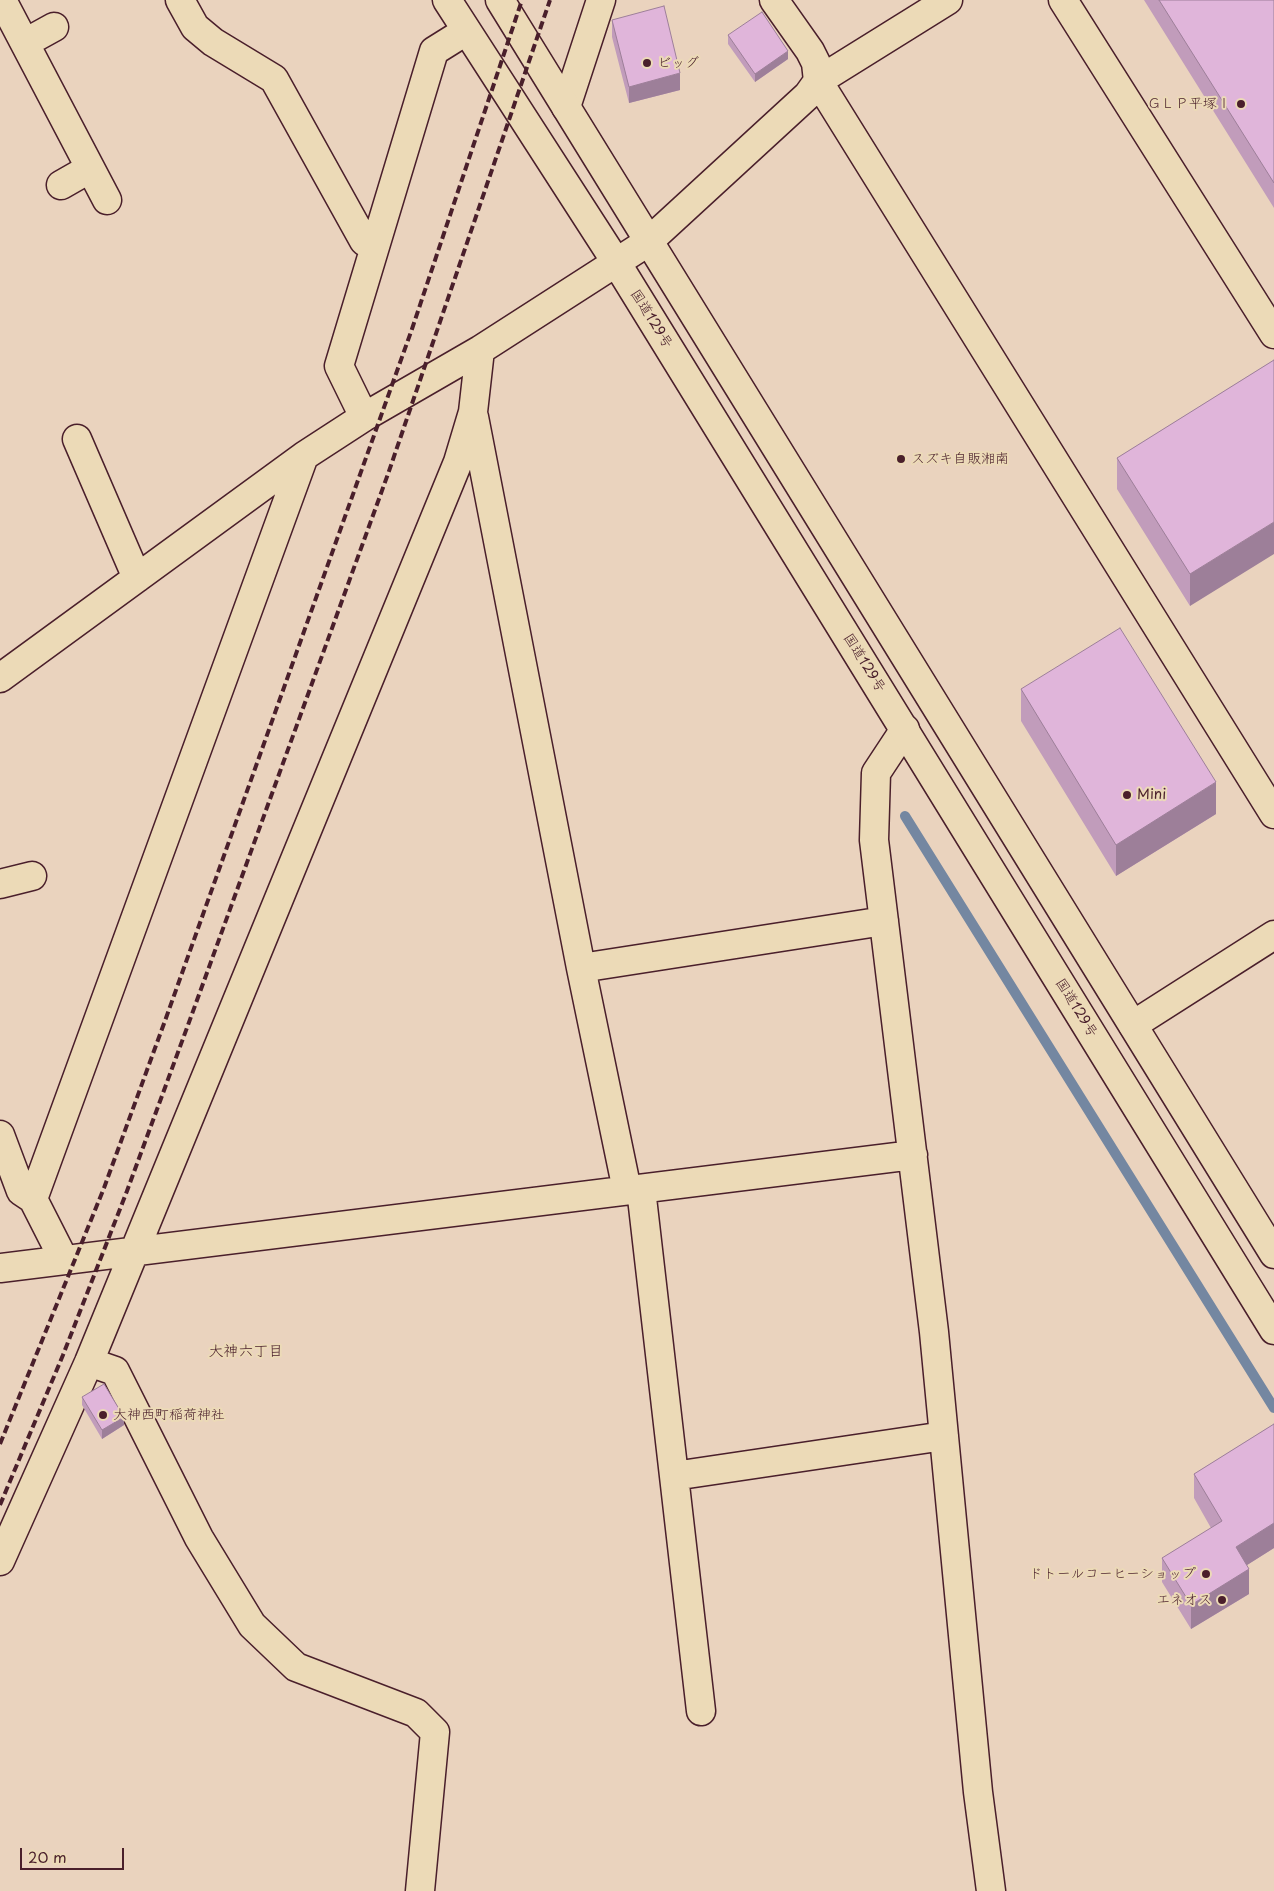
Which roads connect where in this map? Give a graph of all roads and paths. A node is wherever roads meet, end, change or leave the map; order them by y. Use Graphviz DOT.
graph roads {
  1 [pos="2,0"];
  2 [pos="180,0"];
  3 [pos="447,0"];
  4 [pos="500,0"];
  5 [pos="601,0"];
  6 [pos="774,0"];
  7 [pos="948,0"];
  8 [pos="1063,0"];
  9 [pos="54,27"];
  10 [pos="466,31"];
  11 [pos="24,43"];
  12 [pos="818,81"];
  13 [pos="566,107"];
  14 [pos="89,169"];
  15 [pos="61,185"];
  16 [pos="107,200"];
  17 [pos="648,242"];
  18 [pos="374,248"];
  19 [pos="616,262"];
  20 [pos="1274,334"];
  21 [pos="480,350"];
  22 [pos="473,412"];
  23 [pos="364,417"];
  24 [pos="77,439"];
  25 [pos="304,456"];
  26 [pos="137,578"];
  27 [pos="2,669"];
  28 [pos="905,729"];
  29 [pos="1274,814"];
  30 [pos="32,876"];
  31 [pos="0,884"];
  32 [pos="884,921"];
  33 [pos="1274,936"];
  34 [pos="581,968"];
  35 [pos="1132,1025"];
  36 [pos="0,1135"];
  37 [pos="913,1155"];
  38 [pos="634,1190"];
  39 [pos="33,1199"];
  40 [pos="134,1251"];
  41 [pos="1274,1254"];
  42 [pos="64,1260"];
  43 [pos="0,1268"];
  44 [pos="1274,1330"];
  45 [pos="89,1362"];
  46 [pos="944,1436"];
  47 [pos="674,1476"];
  48 [pos="0,1561"];
  49 [pos="701,1711"];
  50 [pos="420,1891"];
  51 [pos="991,1891"];
  1 -- 11 [label="main road"];
  2 -- 18 [label="main road"];
  3 -- 10 [label="main road, 国道129号"];
  4 -- 13 [label="main road"];
  5 -- 13 [label="main road"];
  6 -- 12 [label="main road"];
  7 -- 12 [label="main road"];
  8 -- 20 [label="main road"];
  9 -- 11 [label="main road"];
  10 -- 18 [label="main road"];
  10 -- 19 [label="main road, 国道129号"];
  11 -- 14 [label="main road"];
  12 -- 17 [label="main road"];
  12 -- 29 [label="main road"];
  13 -- 17 [label="main road"];
  14 -- 15 [label="main road"];
  14 -- 16 [label="main road"];
  17 -- 19 [label="main road"];
  17 -- 35 [label="main road"];
  18 -- 23 [label="main road"];
  19 -- 21 [label="main road"];
  19 -- 28 [label="main road, 国道129号"];
  21 -- 22 [label="main road"];
  21 -- 23 [label="main road"];
  22 -- 34 [label="main road"];
  22 -- 40 [label="main road"];
  23 -- 25 [label="main road"];
  24 -- 26 [label="main road"];
  25 -- 26 [label="main road"];
  25 -- 39 [label="main road"];
  26 -- 27 [label="main road"];
  28 -- 32 [label="main road"];
  28 -- 44 [label="main road, 国道129号"];
  30 -- 31 [label="main road"];
  32 -- 34 [label="main road"];
  32 -- 37 [label="main road"];
  33 -- 35 [label="main road"];
  34 -- 38 [label="main road"];
  35 -- 41 [label="main road"];
  36 -- 39 [label="main road"];
  37 -- 38 [label="main road"];
  37 -- 46 [label="main road"];
  38 -- 40 [label="main road"];
  38 -- 47 [label="main road"];
  39 -- 42 [label="main road"];
  40 -- 42 [label="main road"];
  40 -- 45 [label="main road"];
  42 -- 43 [label="main road"];
  45 -- 48 [label="main road"];
  45 -- 50 [label="main road"];
  46 -- 47 [label="main road"];
  46 -- 51 [label="main road"];
  47 -- 49 [label="main road"];
}
